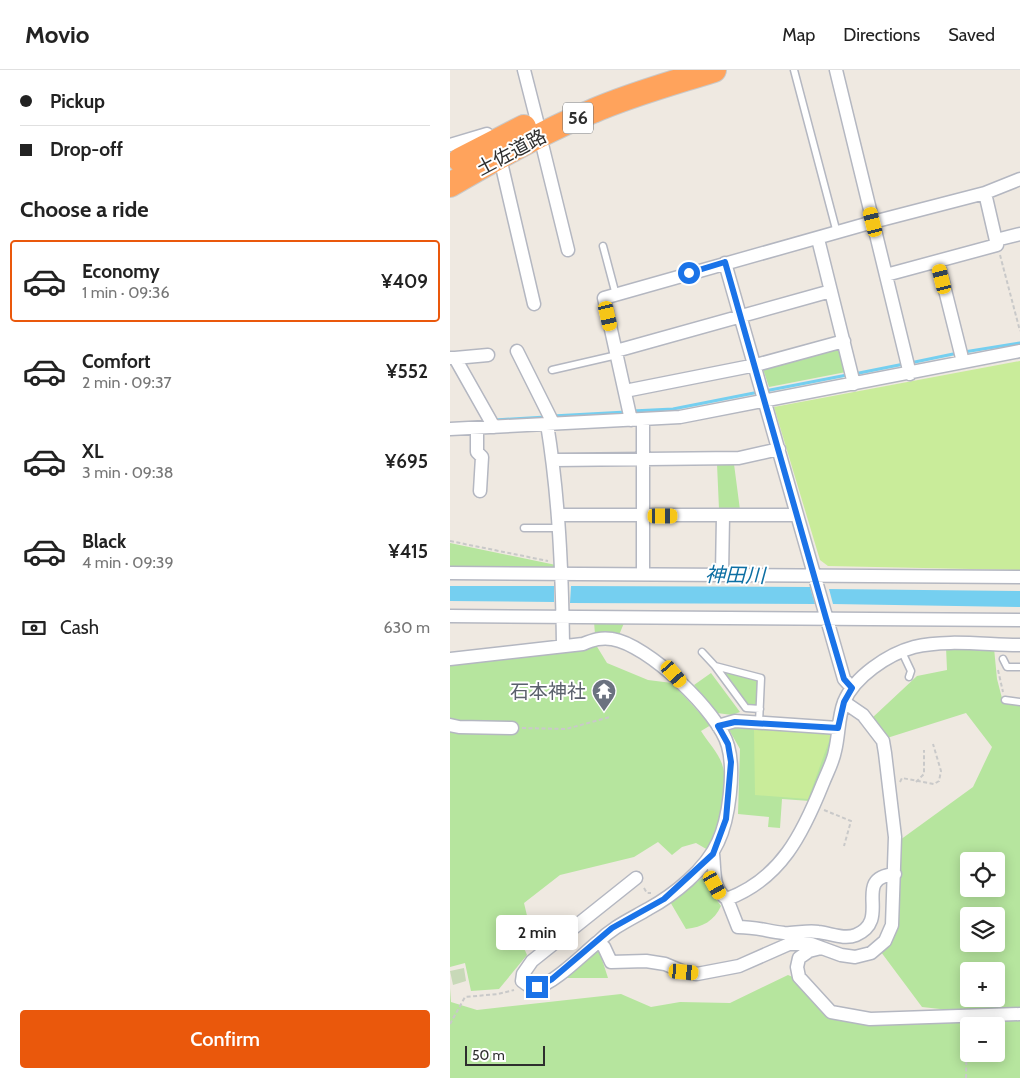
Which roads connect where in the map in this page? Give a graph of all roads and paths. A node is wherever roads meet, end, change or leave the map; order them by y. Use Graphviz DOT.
graph roads {
  1 [pos="524,70"];
  2 [pos="666,70"];
  3 [pos="714,70"];
  4 [pos="794,70"];
  5 [pos="836,70"];
  6 [pos="538,128"];
  7 [pos="450,145"];
  8 [pos="495,151"];
  9 [pos="450,166"];
  10 [pos="1020,179"];
  11 [pos="450,185"];
  12 [pos="985,193"];
  13 [pos="873,222"];
  14 [pos="838,232"];
  15 [pos="1020,234"];
  16 [pos="818,238"];
  17 [pos="997,242"];
  18 [pos="603,246"];
  19 [pos="568,250"];
  20 [pos="725,262"];
  21 [pos="938,262"];
  22 [pos="886,275"];
  23 [pos="831,291"];
  24 [pos="616,295"];
  25 [pos="534,304"];
  26 [pos="741,316"];
  27 [pos="1020,331"];
  28 [pos="844,341"];
  29 [pos="517,351"];
  30 [pos="1020,351"];
  31 [pos="617,353"];
  32 [pos="488,355"];
  33 [pos="962,356"];
  34 [pos="452,358"];
  35 [pos="756,365"];
  36 [pos="908,367"];
  37 [pos="552,370"];
  38 [pos="853,378"];
  39 [pos="624,391"];
  40 [pos="764,395"];
  41 [pos="633,416"];
  42 [pos="550,420"];
  43 [pos="492,423"];
  44 [pos="477,428"];
  45 [pos="450,429"];
  46 [pos="779,449"];
  47 [pos="643,458"];
  48 [pos="553,460"];
  49 [pos="480,491"];
  50 [pos="643,515"];
  51 [pos="796,515"];
  52 [pos="723,516"];
  53 [pos="558,522"];
  54 [pos="524,528"];
  55 [pos="450,541"];
  56 [pos="563,572"];
  57 [pos="450,573"];
  58 [pos="643,573"];
  59 [pos="722,574"];
  60 [pos="814,576"];
  61 [pos="1020,577"];
  62 [pos="563,615"];
  63 [pos="450,616"];
  64 [pos="825,616"];
  65 [pos="1020,620"];
  66 [pos="563,646"];
  67 [pos="1020,646"];
  68 [pos="702,652"];
  69 [pos="902,652"];
  70 [pos="450,659"];
  71 [pos="1003,659"];
  72 [pos="715,666"];
  73 [pos="1020,667"];
  74 [pos="908,678"];
  75 [pos="852,688"];
  76 [pos="1005,700"];
  77 [pos="844,702"];
  78 [pos="1020,702"];
  79 [pos="760,709"];
  80 [pos="610,717"];
  81 [pos="759,723"];
  82 [pos="450,725"];
  83 [pos="718,726"];
  84 [pos="512,728"];
  85 [pos="838,728"];
  86 [pos="933,744"];
  87 [pos="924,750"];
  88 [pos="916,782"];
  89 [pos="890,796"];
  90 [pos="815,806"];
  91 [pos="844,846"];
  92 [pos="713,854"];
  93 [pos="895,874"];
  94 [pos="636,878"];
  95 [pos="671,893"];
  96 [pos="727,899"];
  97 [pos="598,942"];
  98 [pos="823,947"];
  99 [pos="528,986"];
  100 [pos="1020,1014"];
  101 [pos="960,1017"];
  102 [pos="967,1017"];
  103 [pos="450,1024"];
  104 [pos="966,1062"];
  105 [pos="966,1078"];
  1 -- 6 [label="street"];
  2 -- 6 [label="highway, 土佐道路 / 56"];
  3 -- 6 [label="highway, 土佐道路 / 56"];
  4 -- 14 [label="lane"];
  5 -- 13 [label="street"];
  6 -- 8 [label="highway, 土佐道路 / 56"];
  6 -- 19 [label="street"];
  7 -- 8 [label="street"];
  8 -- 9 [label="highway, 土佐道路 / 56"];
  8 -- 11 [label="highway, 土佐道路 / 56"];
  8 -- 25 [label="street"];
  10 -- 12 [label="street"];
  12 -- 13 [label="street"];
  12 -- 17 [label="street"];
  13 -- 14 [label="street"];
  13 -- 22 [label="street"];
  14 -- 16 [label="street"];
  15 -- 17 [label="street"];
  16 -- 20 [label="street"];
  16 -- 23 [label="street"];
  17 -- 21 [label="street"];
  17 -- 27 [label="path"];
  18 -- 24 [label="lane"];
  20 -- 24 [label="street"];
  20 -- 26 [label="street"];
  21 -- 22 [label="street"];
  21 -- 33 [label="street"];
  22 -- 36 [label="street"];
  23 -- 26 [label="street"];
  23 -- 28 [label="street"];
  24 -- 31 [label="street"];
  26 -- 31 [label="street"];
  26 -- 35 [label="street"];
  28 -- 35 [label="street"];
  28 -- 38 [label="street"];
  29 -- 42 [label="street"];
  30 -- 33 [label="street"];
  31 -- 37 [label="lane"];
  31 -- 39 [label="street"];
  32 -- 34 [label="street"];
  33 -- 36 [label="street"];
  34 -- 43 [label="street"];
  35 -- 39 [label="street"];
  35 -- 40 [label="street"];
  36 -- 38 [label="street"];
  38 -- 40 [label="street"];
  39 -- 41 [label="street"];
  40 -- 41 [label="street"];
  40 -- 46 [label="street"];
  41 -- 42 [label="street"];
  41 -- 47 [label="street"];
  42 -- 43 [label="street"];
  42 -- 48 [label="street"];
  43 -- 44 [label="street"];
  44 -- 45 [label="street"];
  44 -- 49 [label="street"];
  46 -- 47 [label="street"];
  46 -- 51 [label="street"];
  47 -- 48 [label="street"];
  47 -- 50 [label="street"];
  48 -- 53 [label="street"];
  50 -- 52 [label="street"];
  50 -- 53 [label="street"];
  50 -- 58 [label="street"];
  51 -- 52 [label="street"];
  51 -- 60 [label="street"];
  52 -- 59 [label="street"];
  53 -- 54 [label="lane"];
  53 -- 56 [label="street"];
  55 -- 56 [label="path"];
  56 -- 57 [label="street"];
  56 -- 58 [label="street"];
  56 -- 62 [label="street"];
  58 -- 59 [label="street"];
  59 -- 60 [label="street"];
  60 -- 61 [label="street"];
  60 -- 64 [label="street"];
  62 -- 63 [label="street"];
  62 -- 64 [label="street"];
  62 -- 66 [label="street"];
  64 -- 65 [label="street"];
  64 -- 75 [label="street"];
  66 -- 70 [label="street"];
  66 -- 83 [label="street"];
  67 -- 69 [label="street"];
  68 -- 72 [label="lane"];
  69 -- 74 [label="lane"];
  69 -- 75 [label="street"];
  71 -- 73 [label="lane"];
  72 -- 79 [label="lane"];
  72 -- 79 [label="lane"];
  75 -- 77 [label="street"];
  76 -- 78 [label="lane"];
  77 -- 85 [label="street"];
  77 -- 89 [label="street"];
  79 -- 81 [label="lane"];
  80 -- 84 [label="path"];
  81 -- 83 [label="street"];
  81 -- 85 [label="street"];
  82 -- 84 [label="street"];
  83 -- 92 [label="street"];
  85 -- 90 [label="street"];
  86 -- 88 [label="path"];
  87 -- 88 [label="path"];
  88 -- 89 [label="path"];
  89 -- 93 [label="street"];
  90 -- 91 [label="path"];
  90 -- 96 [label="street"];
  92 -- 95 [label="street"];
  92 -- 96 [label="street"];
  93 -- 96 [label="street"];
  93 -- 98 [label="street"];
  94 -- 95 [label="path"];
  94 -- 99 [label="street"];
  95 -- 97 [label="street"];
  97 -- 98 [label="street"];
  97 -- 99 [label="street"];
  98 -- 101 [label="street"];
  99 -- 103 [label="path"];
  100 -- 102 [label="street"];
  104 -- 105 [label="path"];
}
